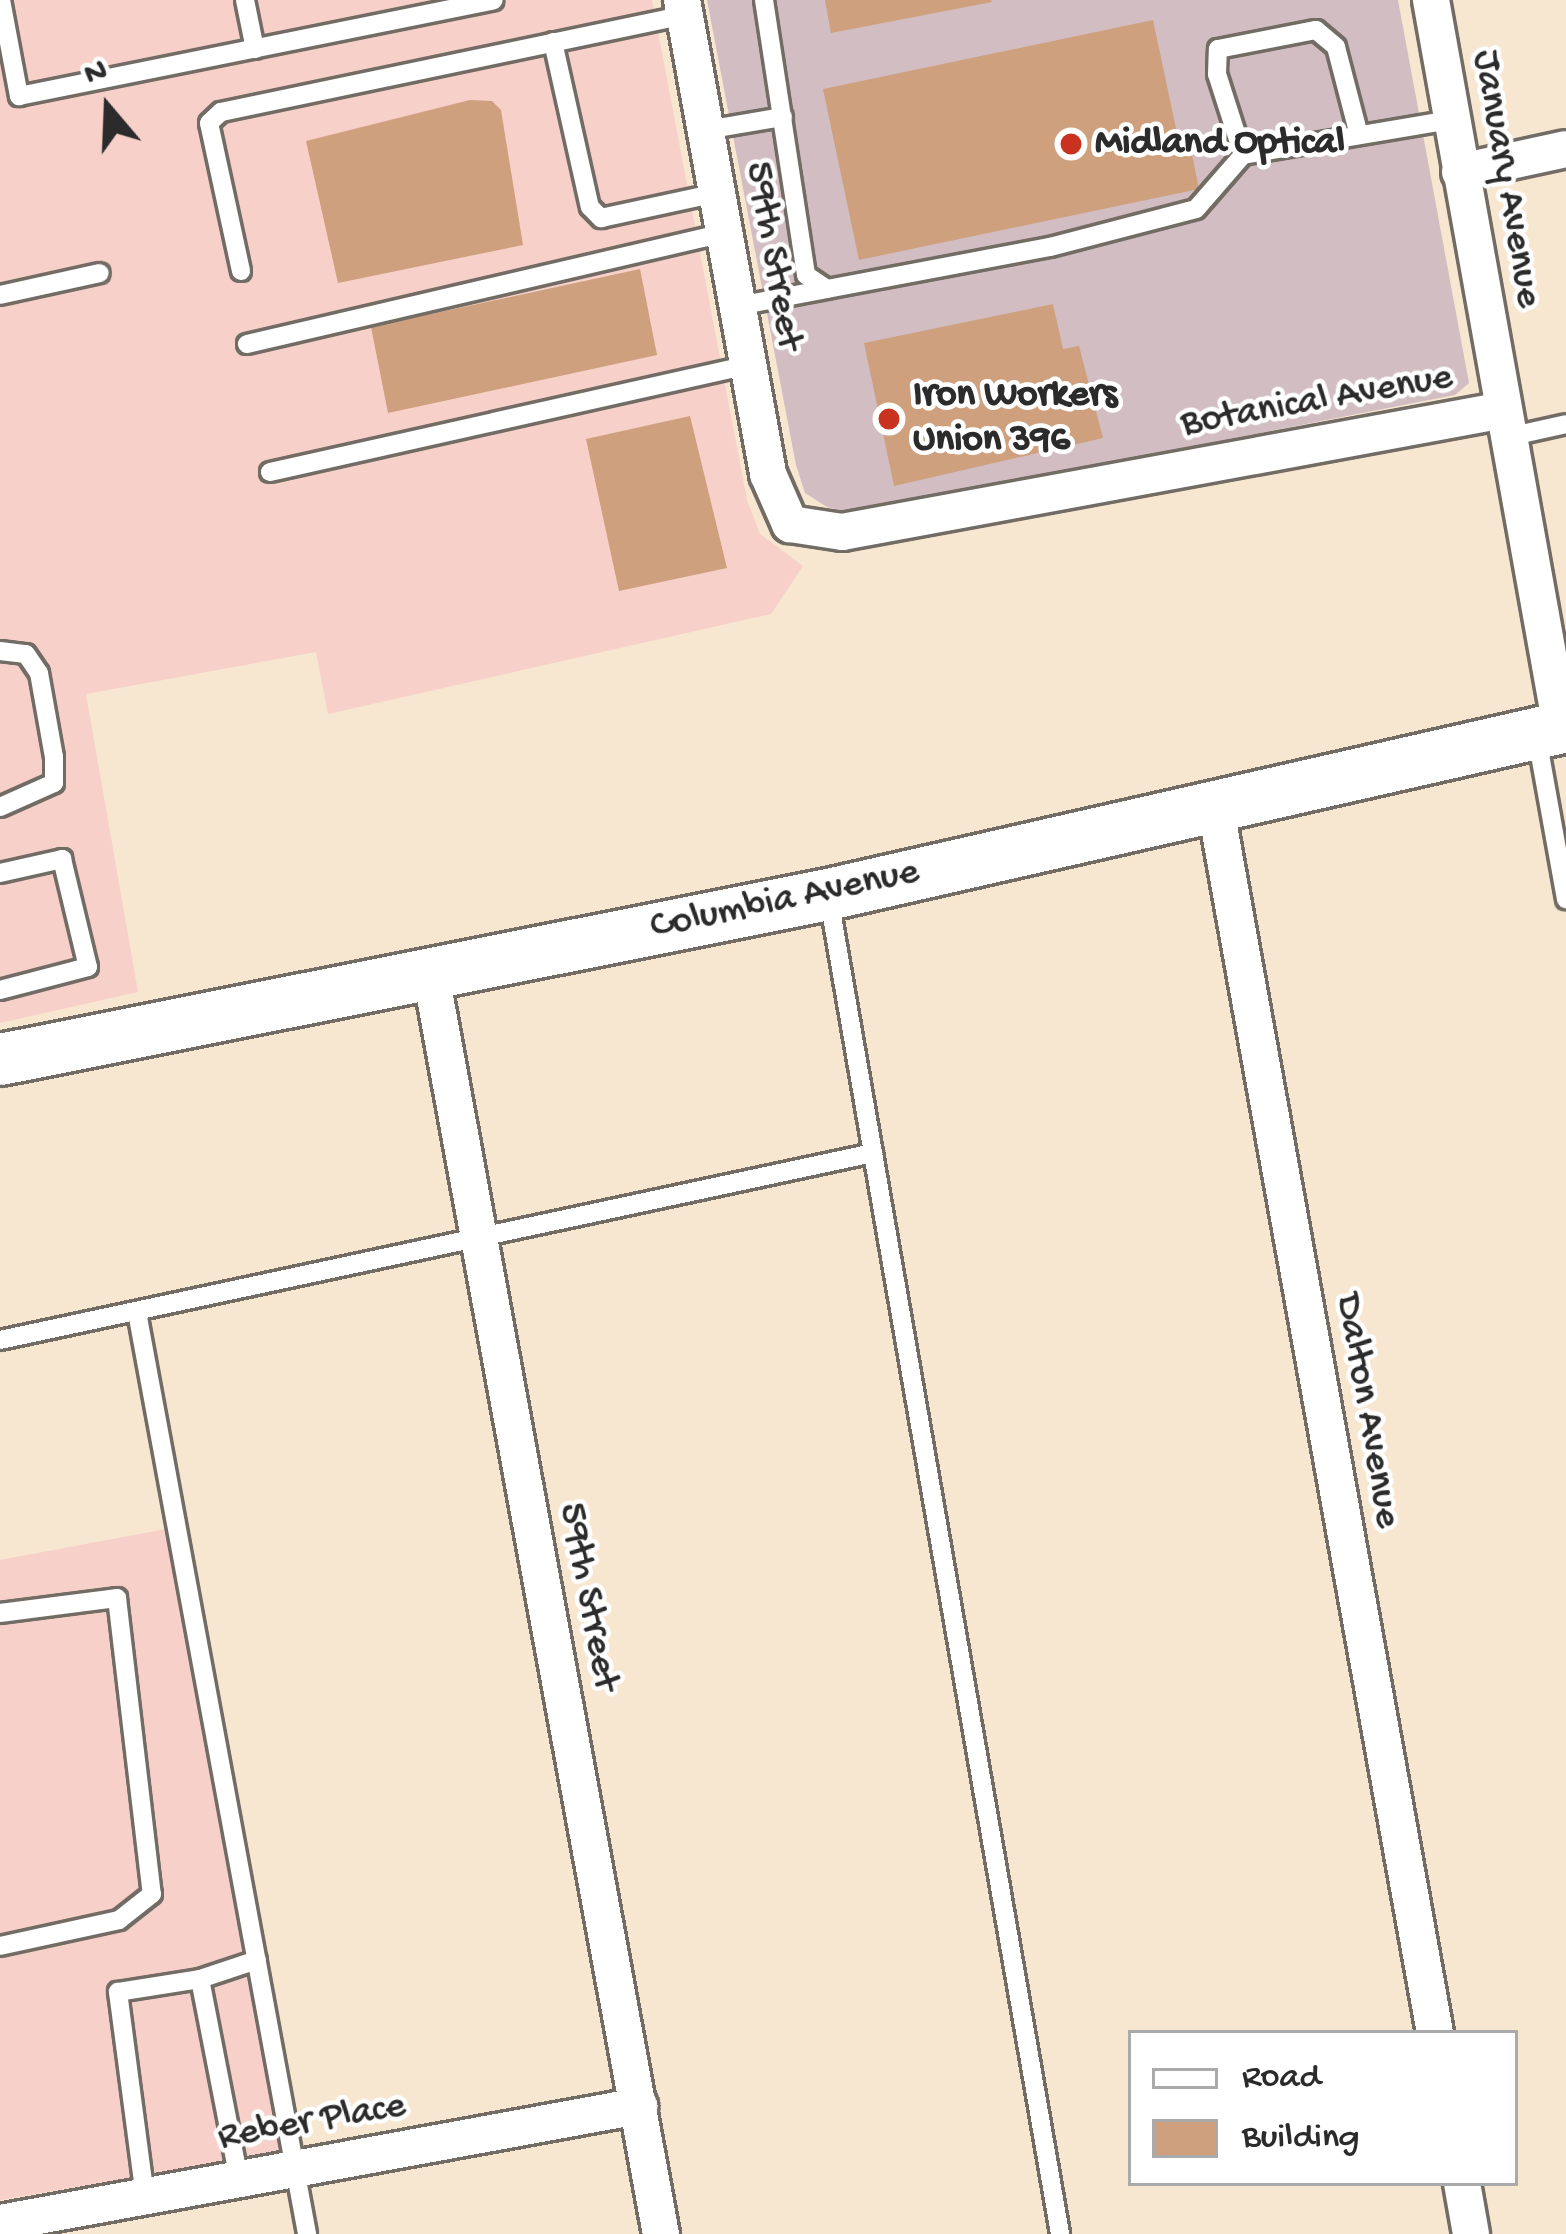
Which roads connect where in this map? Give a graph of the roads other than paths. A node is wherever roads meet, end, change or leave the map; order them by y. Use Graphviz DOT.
graph roads {
  1 [pos="1,0"];
  2 [pos="245,0"];
  3 [pos="493,0"];
  4 [pos="764,0"];
  5 [pos="1431,0"];
  6 [pos="683,7"];
  7 [pos="554,42"];
  8 [pos="255,49"];
  9 [pos="782,117"];
  10 [pos="1451,120"];
  11 [pos="706,130"];
  12 [pos="1359,135"];
  13 [pos="1566,149"];
  14 [pos="1243,155"];
  15 [pos="1460,172"];
  16 [pos="717,193"];
  17 [pos="724,232"];
  18 [pos="241,271"];
  19 [pos="100,274"];
  20 [pos="827,290"];
  21 [pos="0,295"];
  22 [pos="738,306"];
  23 [pos="247,344"];
  24 [pos="749,365"];
  25 [pos="1506,424"];
  26 [pos="1566,424"];
  27 [pos="271,472"];
  28 [pos="790,524"];
  29 [pos="0,651"];
  30 [pos="1554,729"];
  31 [pos="1215,803"];
  32 [pos="0,807"];
  33 [pos="0,873"];
  34 [pos="828,895"];
  35 [pos="1566,898"];
  36 [pos="430,975"];
  37 [pos="0,990"];
  38 [pos="0,1059"];
  39 [pos="873,1154"];
  40 [pos="477,1234"];
  41 [pos="137,1312"];
  42 [pos="0,1340"];
  43 [pos="0,1613"];
  44 [pos="0,1946"];
  45 [pos="257,1960"];
  46 [pos="200,1979"];
  47 [pos="1434,2030"];
  48 [pos="639,2106"];
  49 [pos="296,2169"];
  50 [pos="239,2180"];
  51 [pos="1463,2186"];
  52 [pos="145,2197"];
  53 [pos="0,2223"];
  54 [pos="307,2234"];
  55 [pos="662,2234"];
  56 [pos="1060,2234"];
  57 [pos="1471,2234"];
  1 -- 8 [label="lane"];
  2 -- 8 [label="lane"];
  3 -- 8 [label="lane"];
  4 -- 9 [label="lane"];
  5 -- 10 [label="street, January Avenue"];
  6 -- 7 [label="lane"];
  6 -- 11 [label="street, 59th Street"];
  7 -- 16 [label="lane"];
  7 -- 18 [label="lane"];
  9 -- 11 [label="lane"];
  9 -- 20 [label="lane"];
  10 -- 12 [label="lane"];
  10 -- 15 [label="street, January Avenue"];
  11 -- 16 [label="street, 59th Street"];
  12 -- 14 [label="lane"];
  12 -- 14 [label="lane"];
  13 -- 15 [label="street"];
  14 -- 20 [label="lane"];
  15 -- 25 [label="street, January Avenue"];
  16 -- 17 [label="street, 59th Street"];
  17 -- 22 [label="street, 59th Street"];
  17 -- 23 [label="lane"];
  19 -- 21 [label="lane"];
  20 -- 22 [label="lane"];
  22 -- 24 [label="street, 59th Street"];
  24 -- 27 [label="lane"];
  24 -- 28 [label="street, 59th Street"];
  25 -- 26 [label="lane"];
  25 -- 28 [label="street, Botanical Avenue"];
  25 -- 30 [label="street, January Avenue"];
  29 -- 32 [label="lane"];
  30 -- 31 [label="street, Columbia Avenue"];
  30 -- 35 [label="lane"];
  31 -- 34 [label="street, Columbia Avenue"];
  31 -- 47 [label="street, Dalton Avenue"];
  33 -- 37 [label="lane"];
  34 -- 36 [label="street, Columbia Avenue"];
  34 -- 39 [label="lane"];
  36 -- 38 [label="street, Columbia Avenue"];
  36 -- 40 [label="street, 59th Street"];
  39 -- 40 [label="lane"];
  39 -- 56 [label="lane"];
  40 -- 41 [label="lane"];
  40 -- 48 [label="street, 59th Street"];
  41 -- 42 [label="lane"];
  41 -- 45 [label="lane"];
  43 -- 44 [label="lane"];
  45 -- 46 [label="lane"];
  45 -- 49 [label="lane"];
  46 -- 50 [label="lane"];
  46 -- 52 [label="lane"];
  48 -- 49 [label="street, Reber Place"];
  48 -- 55 [label="street, 59th Street"];
  49 -- 50 [label="street, Reber Place"];
  49 -- 54 [label="lane"];
  50 -- 52 [label="street, Reber Place"];
  51 -- 57 [label="street"];
  52 -- 53 [label="street, Reber Place"];
}
